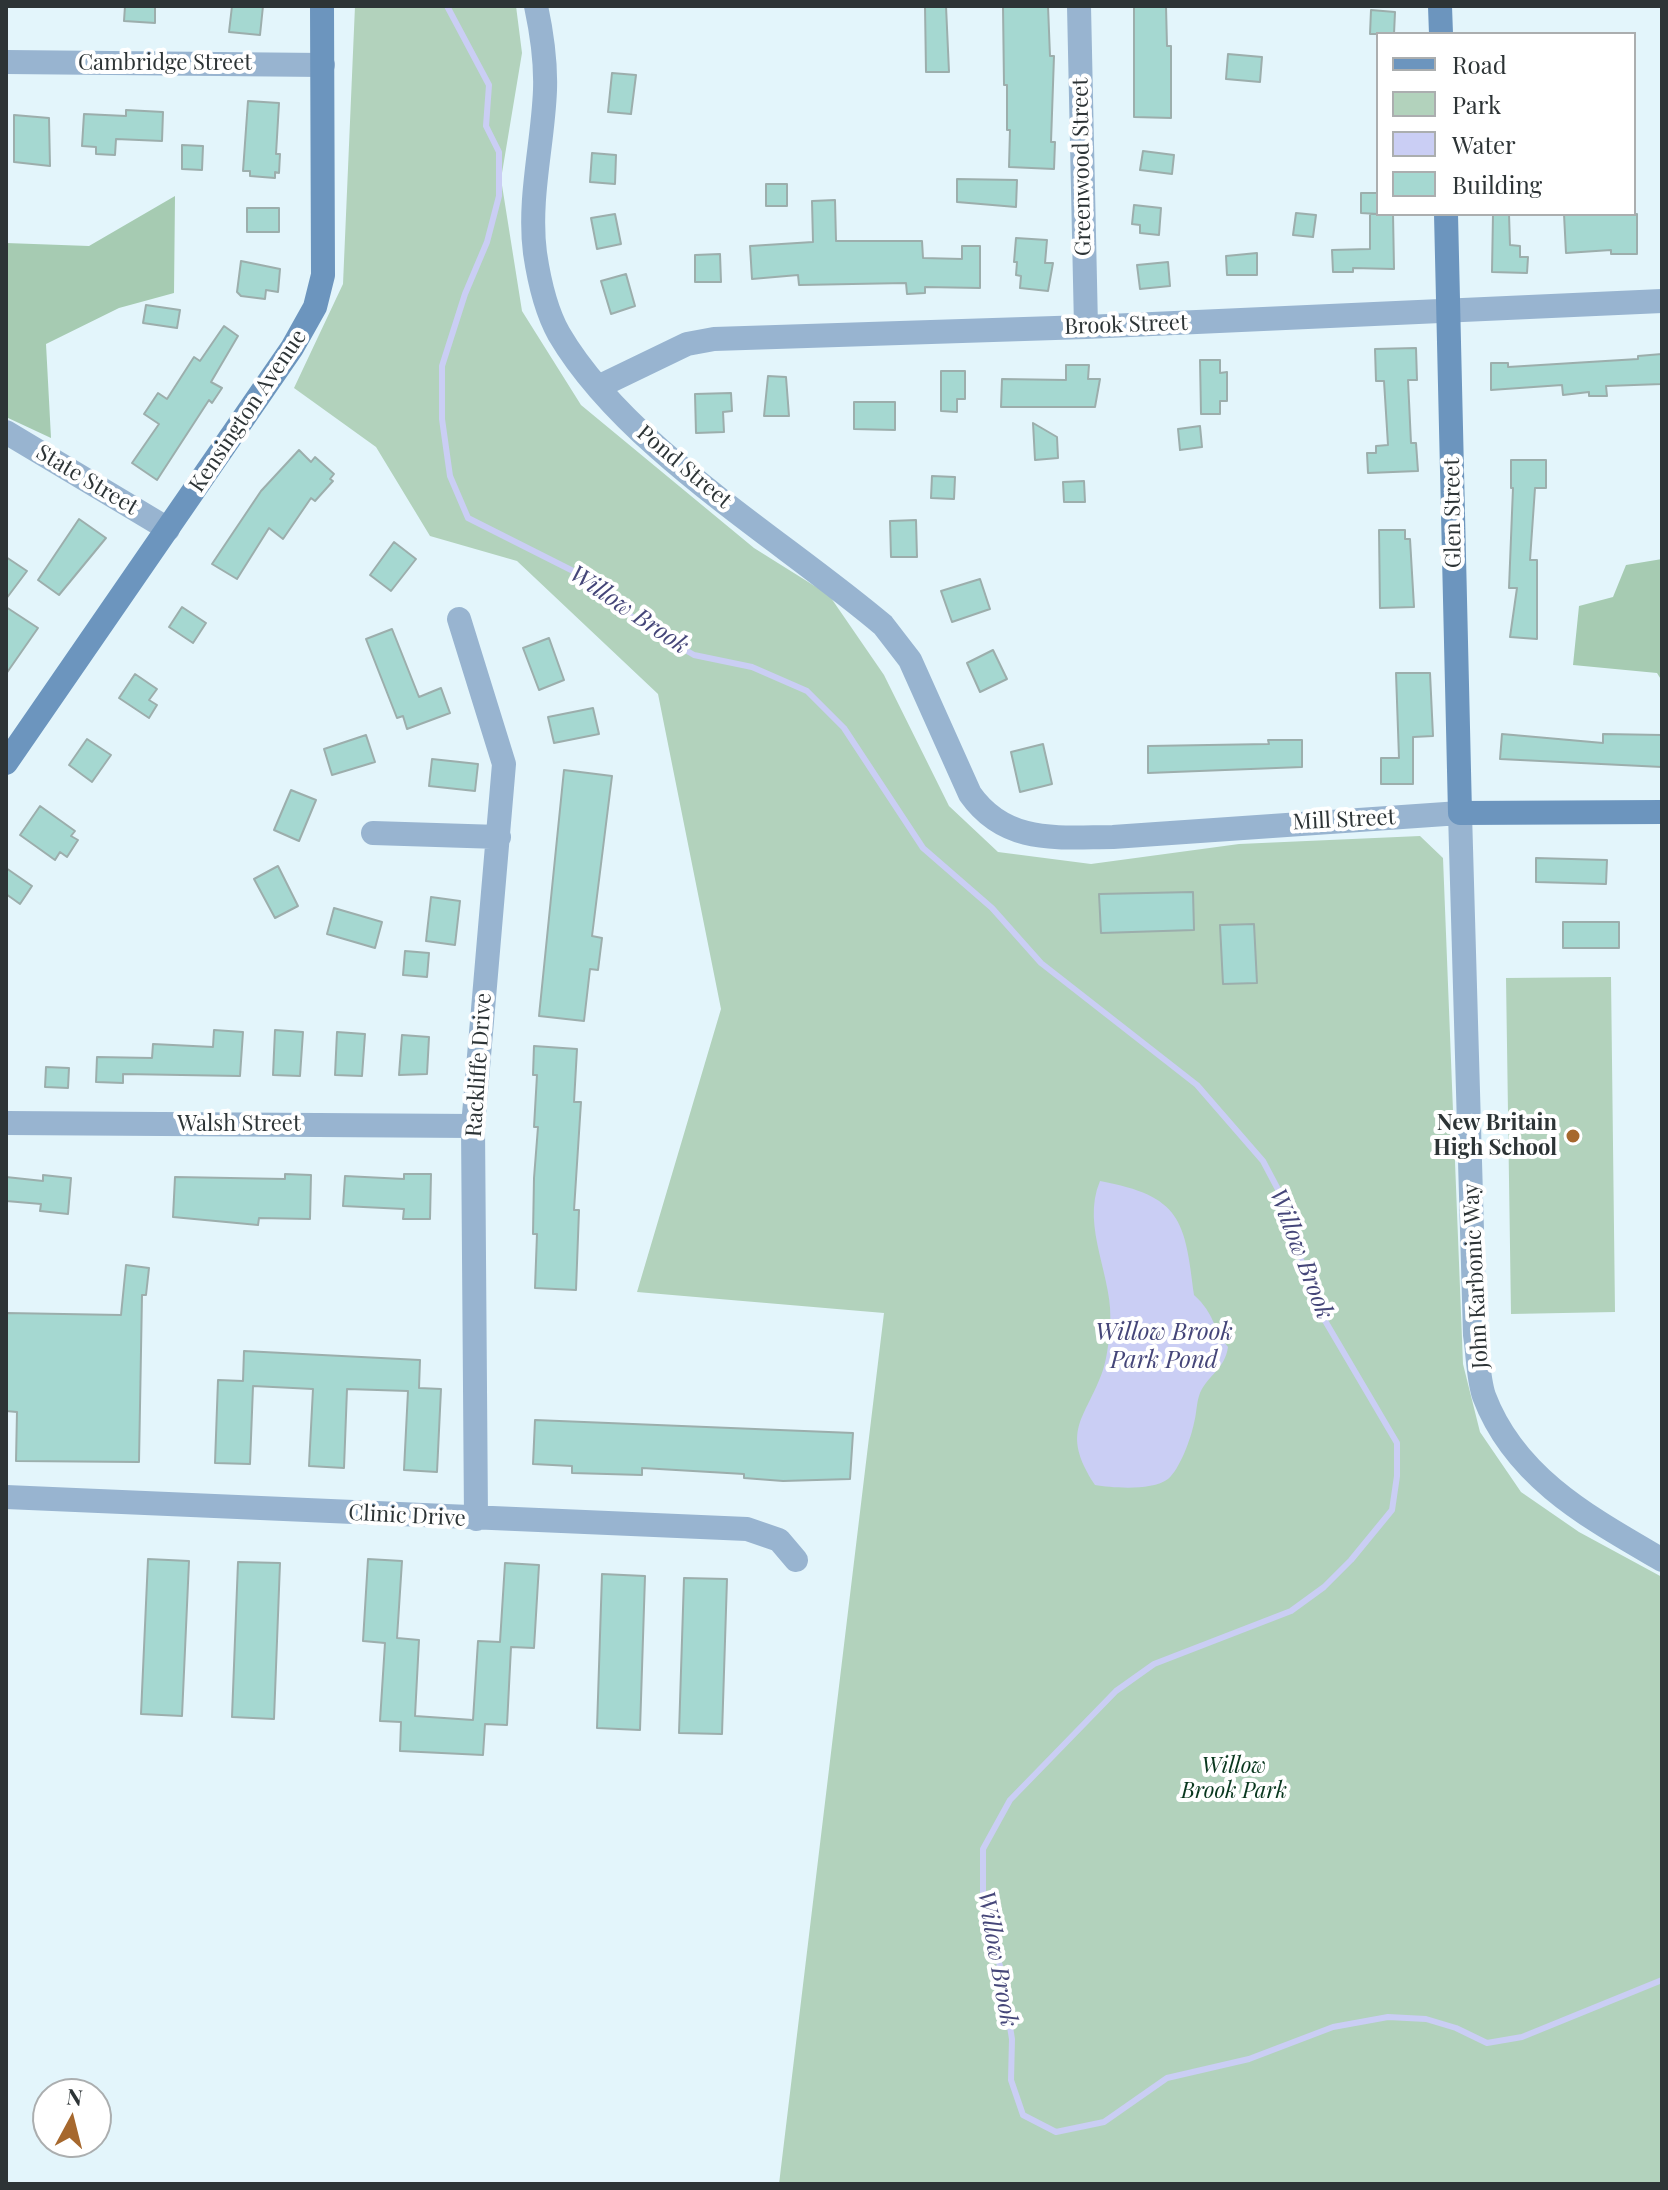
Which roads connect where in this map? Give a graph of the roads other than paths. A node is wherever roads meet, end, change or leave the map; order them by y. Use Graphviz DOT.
graph roads {
  1 [pos="322,6"];
  2 [pos="536,6"];
  3 [pos="1079,6"];
  4 [pos="1440,6"];
  5 [pos="1441,32"];
  6 [pos="6,62"];
  7 [pos="323,65"];
  8 [pos="1446,216"];
  9 [pos="1662,301"];
  10 [pos="1449,311"];
  11 [pos="1086,327"];
  12 [pos="600,386"];
  13 [pos="6,432"];
  14 [pos="168,529"];
  15 [pos="459,619"];
  16 [pos="6,763"];
  17 [pos="1662,812"];
  18 [pos="1460,813"];
  19 [pos="373,833"];
  20 [pos="1026,834"];
  21 [pos="499,837"];
  22 [pos="6,1123"];
  23 [pos="473,1126"];
  24 [pos="6,1497"];
  25 [pos="476,1519"];
  26 [pos="796,1560"];
  27 [pos="1662,1560"];
  1 -- 7 [label="main road, Kensington Avenue"];
  2 -- 12 [label="street, Pond Street"];
  3 -- 11 [label="street, Greenwood Street"];
  4 -- 5 [label="main road"];
  6 -- 7 [label="street, Cambridge Street"];
  7 -- 14 [label="main road, Kensington Avenue"];
  8 -- 10 [label="main road, Glen Street"];
  9 -- 10 [label="street, Brook Street"];
  10 -- 11 [label="street, Brook Street"];
  10 -- 18 [label="main road, Glen Street"];
  11 -- 12 [label="street, Brook Street"];
  12 -- 20 [label="street, Pond Street"];
  13 -- 14 [label="street, State Street"];
  14 -- 16 [label="main road, Kensington Avenue"];
  15 -- 21 [label="street, Rackliffe Drive"];
  17 -- 18 [label="main road, Mill Street"];
  18 -- 20 [label="street, Mill Street"];
  18 -- 27 [label="street, John Karbonic Way"];
  19 -- 21 [label="street"];
  21 -- 23 [label="street, Rackliffe Drive"];
  22 -- 23 [label="street, Walsh Street"];
  23 -- 25 [label="street, Rackliffe Drive"];
  24 -- 25 [label="street, Clinic Drive"];
  25 -- 26 [label="street, Clinic Drive"];
}
